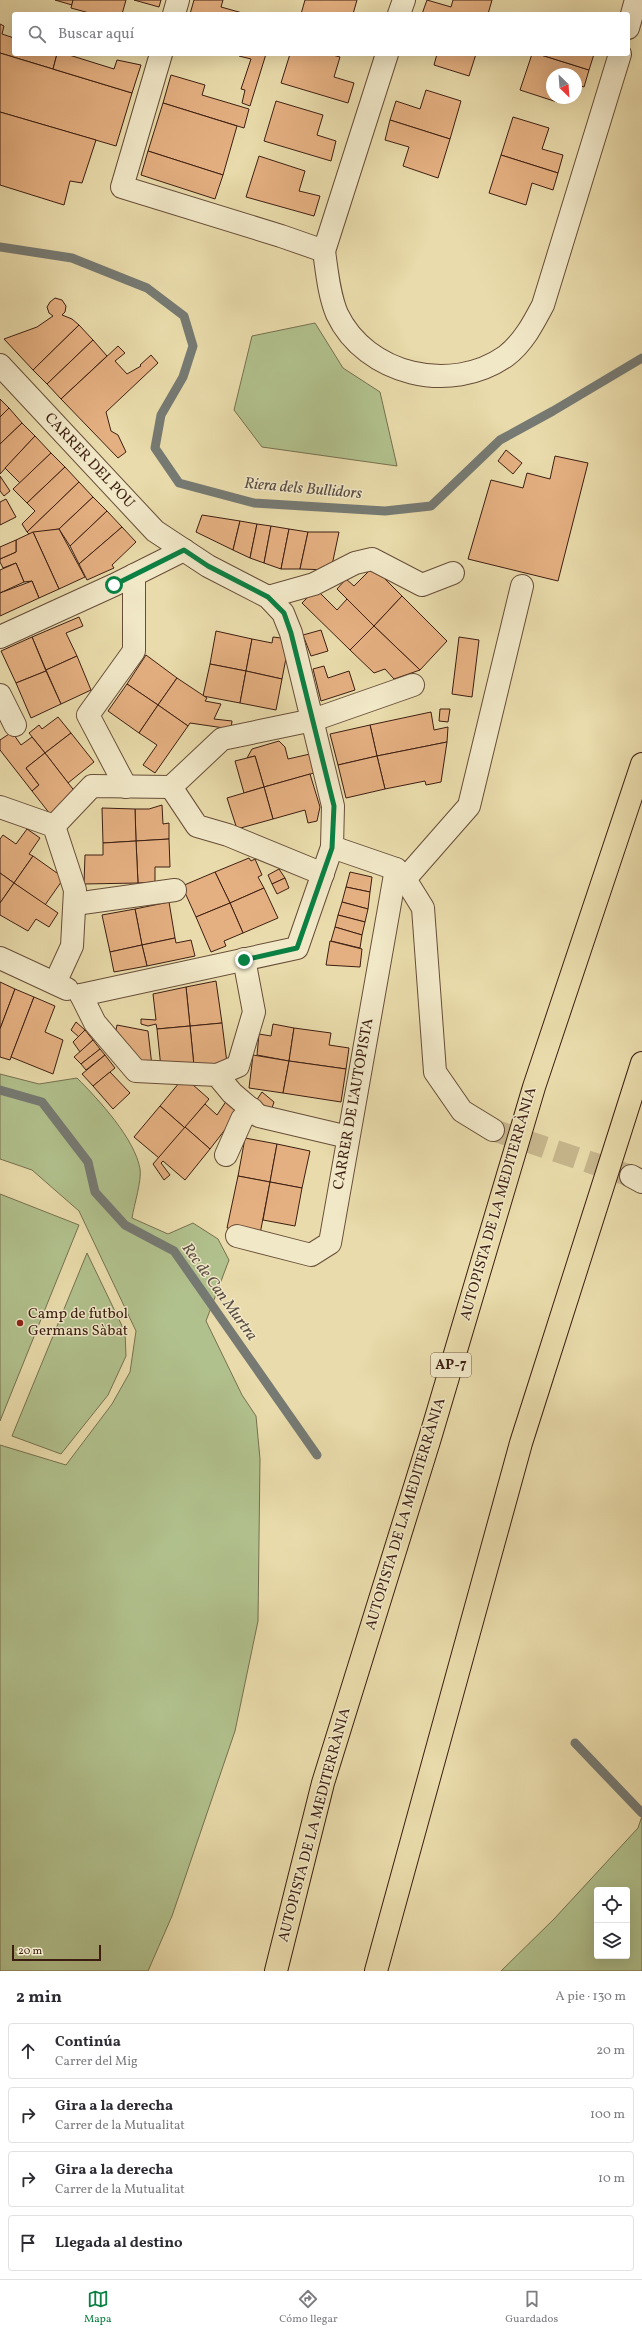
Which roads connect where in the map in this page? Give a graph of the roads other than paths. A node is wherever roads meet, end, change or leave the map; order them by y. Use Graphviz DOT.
graph roads {
  1 [pos="178,0"];
  2 [pos="404,0"];
  3 [pos="636,0"];
  4 [pos="175,12"];
  5 [pos="400,12"];
  6 [pos="630,21"];
  7 [pos="160,56"];
  8 [pos="386,56"];
  9 [pos="619,56"];
  10 [pos="324,251"];
  11 [pos="0,365"];
  12 [pos="184,550"];
  13 [pos="453,574"];
  14 [pos="134,575"];
  15 [pos="522,586"];
  16 [pos="268,597"];
  17 [pos="0,637"];
  18 [pos="413,685"];
  19 [pos="0,695"];
  20 [pos="313,720"];
  21 [pos="15,725"];
  22 [pos="642,764"];
  23 [pos="126,786"];
  24 [pos="171,787"];
  25 [pos="2,810"];
  26 [pos="54,826"];
  27 [pos="332,848"];
  28 [pos="323,874"];
  29 [pos="400,874"];
  30 [pos="175,890"];
  31 [pos="75,904"];
  32 [pos="0,958"];
  33 [pos="244,960"];
  34 [pos="55,983"];
  35 [pos="81,995"];
  36 [pos="642,1063"];
  37 [pos="217,1075"];
  38 [pos="252,1109"];
  39 [pos="493,1130"];
  40 [pos="348,1137"];
  41 [pos="226,1155"];
  42 [pos="237,1236"];
  43 [pos="276,1971"];
  44 [pos="376,1971"];
  1 -- 4 [label="street"];
  2 -- 5 [label="street"];
  3 -- 6 [label="street"];
  7 -- 10 [label="street"];
  8 -- 10 [label="street"];
  9 -- 10 [label="street"];
  11 -- 12 [label="street, CARRER DEL POU"];
  12 -- 14 [label="street"];
  12 -- 16 [label="street, CARRER DEL POU"];
  13 -- 16 [label="street"];
  14 -- 17 [label="street"];
  14 -- 23 [label="street"];
  15 -- 29 [label="street"];
  16 -- 20 [label="street, CARRER DEL POU"];
  18 -- 20 [label="street"];
  19 -- 21 [label="street"];
  20 -- 24 [label="street"];
  20 -- 27 [label="street, CARRER DEL POU"];
  22 -- 43 [label="highway, AUTOPISTA DE LA MEDITERRÀNIA / AP-7"];
  23 -- 24 [label="street"];
  23 -- 26 [label="street"];
  24 -- 28 [label="street"];
  25 -- 26 [label="street"];
  26 -- 31 [label="street"];
  27 -- 28 [label="street, CARRER DEL POU"];
  27 -- 29 [label="street"];
  28 -- 33 [label="street, CARRER DEL POU"];
  29 -- 39 [label="street"];
  29 -- 40 [label="street, CARRER DE L'AUTOPISTA"];
  30 -- 31 [label="street"];
  31 -- 34 [label="street"];
  32 -- 34 [label="street"];
  33 -- 35 [label="street"];
  33 -- 37 [label="street"];
  34 -- 35 [label="street"];
  35 -- 37 [label="street"];
  36 -- 44 [label="highway"];
  37 -- 38 [label="street"];
  38 -- 40 [label="street"];
  38 -- 41 [label="street"];
  40 -- 42 [label="street, CARRER DE L'AUTOPISTA"];
}
